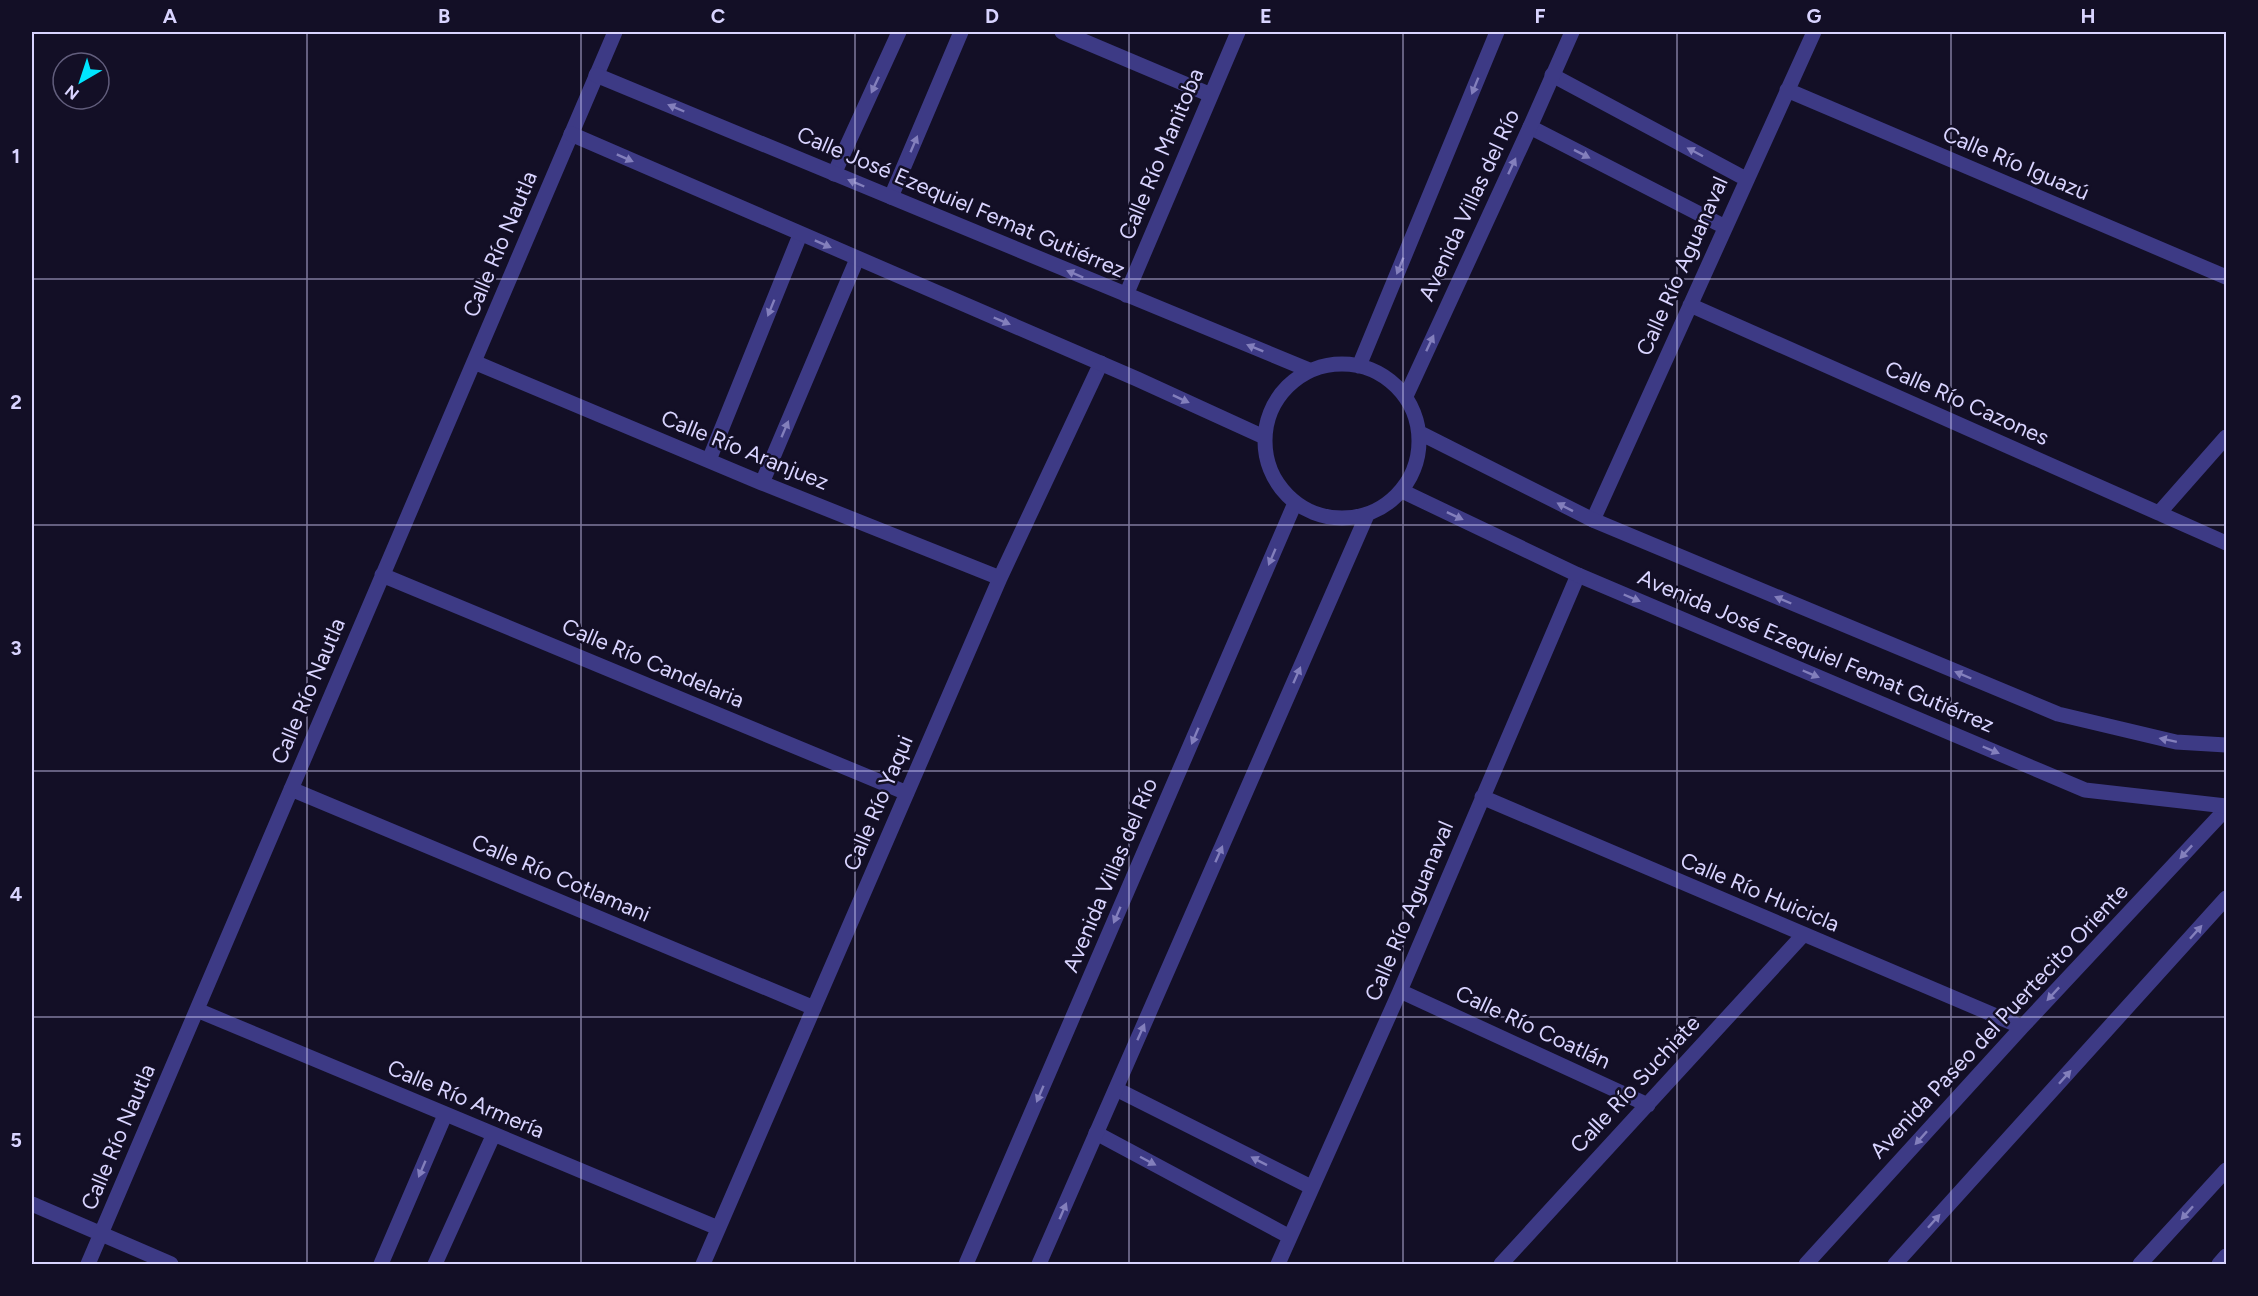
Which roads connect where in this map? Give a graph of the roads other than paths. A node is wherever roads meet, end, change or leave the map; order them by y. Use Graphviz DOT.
graph roads {
  1 [pos="615,32"];
  2 [pos="899,32"];
  3 [pos="961,32"];
  4 [pos="1062,32"];
  5 [pos="1238,32"];
  6 [pos="1497,32"];
  7 [pos="1572,32"];
  8 [pos="1814,32"];
  9 [pos="596,75"];
  10 [pos="1552,75"];
  11 [pos="1787,90"];
  12 [pos="1211,95"];
  13 [pos="1530,127"];
  14 [pos="571,134"];
  15 [pos="834,174"];
  16 [pos="1746,179"];
  17 [pos="891,197"];
  18 [pos="1725,227"];
  19 [pos="800,235"];
  20 [pos="856,259"];
  21 [pos="2226,277"];
  22 [pos="1125,295"];
  23 [pos="1690,304"];
  24 [pos="474,362"];
  25 [pos="1101,363"];
  26 [pos="1359,366"];
  27 [pos="1309,370"];
  28 [pos="1406,396"];
  29 [pos="1420,433"];
  30 [pos="1264,437"];
  31 [pos="2226,437"];
  32 [pos="709,460"];
  33 [pos="762,483"];
  34 [pos="1402,491"];
  35 [pos="1295,503"];
  36 [pos="2159,513"];
  37 [pos="1367,515"];
  38 [pos="1593,520"];
  39 [pos="2226,543"];
  40 [pos="1578,574"];
  41 [pos="382,575"];
  42 [pos="1000,578"];
  43 [pos="2226,745"];
  44 [pos="291,789"];
  45 [pos="907,793"];
  46 [pos="1482,796"];
  47 [pos="2226,808"];
  48 [pos="2226,898"];
  49 [pos="1803,935"];
  50 [pos="1400,991"];
  51 [pos="814,1008"];
  52 [pos="197,1010"];
  53 [pos="2022,1027"];
  54 [pos="1116,1089"];
  55 [pos="1648,1105"];
  56 [pos="445,1115"];
  57 [pos="1096,1133"];
  58 [pos="493,1136"];
  59 [pos="2226,1170"];
  60 [pos="1311,1187"];
  61 [pos="32,1204"];
  62 [pos="718,1228"];
  63 [pos="100,1234"];
  64 [pos="1290,1237"];
  65 [pos="2226,1256"];
  66 [pos="88,1264"];
  67 [pos="171,1264"];
  68 [pos="381,1264"];
  69 [pos="435,1264"];
  70 [pos="703,1264"];
  71 [pos="966,1264"];
  72 [pos="1039,1264"];
  73 [pos="1278,1264"];
  74 [pos="1501,1264"];
  75 [pos="1806,1264"];
  76 [pos="1895,1264"];
  77 [pos="2140,1264"];
  78 [pos="2219,1264"];
  1 -- 9 [label="street, Calle Río Nautla"];
  2 -- 15 [label="street, one-way"];
  17 -- 3 [label="street, one-way"];
  4 -- 12 [label="street"];
  5 -- 12 [label="street, Calle Río Manitoba"];
  6 -- 26 [label="street, Avenida Villas del Río, one-way"];
  7 -- 10 [label="street, Avenida Villas del Río"];
  8 -- 11 [label="street, Calle Río Aguanaval"];
  9 -- 14 [label="street, Calle Río Nautla"];
  15 -- 9 [label="street, Calle José Ezequiel Femat Gutiérrez, one-way"];
  10 -- 13 [label="street, Avenida Villas del Río"];
  16 -- 10 [label="street, one-way"];
  11 -- 16 [label="street, Calle Río Aguanaval"];
  11 -- 21 [label="street, Calle Río Iguazú"];
  12 -- 22 [label="street, Calle Río Manitoba"];
  13 -- 18 [label="street, one-way"];
  28 -- 13 [label="street, Avenida Villas del Río, one-way"];
  14 -- 19 [label="street, one-way"];
  14 -- 24 [label="street, Calle Río Nautla"];
  17 -- 15 [label="street, Calle José Ezequiel Femat Gutiérrez, one-way"];
  16 -- 18 [label="street, Calle Río Aguanaval"];
  22 -- 17 [label="street, Calle José Ezequiel Femat Gutiérrez, one-way"];
  18 -- 23 [label="street, Calle Río Aguanaval"];
  19 -- 20 [label="street, one-way"];
  19 -- 32 [label="street, one-way"];
  20 -- 25 [label="street, one-way"];
  33 -- 20 [label="street, one-way"];
  27 -- 22 [label="street, Calle José Ezequiel Femat Gutiérrez, one-way"];
  23 -- 36 [label="street, Calle Río Cazones"];
  23 -- 38 [label="street, Calle Río Aguanaval"];
  24 -- 32 [label="street, Calle Río Aranjuez"];
  24 -- 41 [label="street, Calle Río Nautla"];
  25 -- 30 [label="street, one-way"];
  25 -- 42 [label="street, Calle Río Yaqui"];
  26 -- 27 [label="street"];
  26 -- 28 [label="street"];
  27 -- 30 [label="street"];
  28 -- 29 [label="street"];
  29 -- 34 [label="street"];
  38 -- 29 [label="street, Avenida José Ezequiel Femat Gutiérrez, one-way"];
  30 -- 35 [label="street"];
  31 -- 36 [label="street"];
  32 -- 33 [label="street, Calle Río Aranjuez"];
  33 -- 42 [label="street, Calle Río Aranjuez"];
  34 -- 37 [label="street"];
  34 -- 40 [label="street, Avenida José Ezequiel Femat Gutiérrez, one-way"];
  35 -- 37 [label="street"];
  35 -- 71 [label="street, Avenida Villas del Río, one-way"];
  36 -- 39 [label="street, Calle Río Cazones"];
  54 -- 37 [label="street, one-way"];
  43 -- 38 [label="street, Avenida José Ezequiel Femat Gutiérrez, one-way"];
  40 -- 46 [label="street, Calle Río Aguanaval"];
  40 -- 47 [label="street, Avenida José Ezequiel Femat Gutiérrez, one-way"];
  41 -- 44 [label="street, Calle Río Nautla"];
  41 -- 45 [label="street, Calle Río Candelaria"];
  42 -- 45 [label="street, Calle Río Yaqui"];
  44 -- 51 [label="street, Calle Río Cotlamani"];
  44 -- 52 [label="street, Calle Río Nautla"];
  45 -- 51 [label="street, Calle Río Yaqui"];
  46 -- 49 [label="street, Calle Río Huicicla"];
  46 -- 50 [label="street, Calle Río Aguanaval"];
  47 -- 53 [label="street, Avenida Paseo del Puertecito Oriente, one-way"];
  76 -- 48 [label="street, one-way"];
  49 -- 53 [label="street, Calle Río Huicicla"];
  49 -- 55 [label="street, Calle Río Suchiate"];
  50 -- 55 [label="street, Calle Río Coatlán"];
  50 -- 60 [label="street, Calle Río Aguanaval"];
  51 -- 62 [label="street, Calle Río Yaqui"];
  52 -- 56 [label="street, Calle Río Armería"];
  52 -- 63 [label="street, Calle Río Nautla"];
  53 -- 75 [label="street, Avenida Paseo del Puertecito Oriente, one-way"];
  54 -- 57 [label="street"];
  60 -- 54 [label="street, one-way"];
  55 -- 74 [label="street, Calle Río Suchiate"];
  56 -- 58 [label="street, Calle Río Armería"];
  56 -- 68 [label="street, one-way"];
  57 -- 64 [label="street, one-way"];
  72 -- 57 [label="street, one-way"];
  58 -- 62 [label="street, Calle Río Armería"];
  58 -- 69 [label="street"];
  59 -- 77 [label="street, one-way"];
  60 -- 64 [label="street, Calle Río Aguanaval"];
  61 -- 63 [label="street"];
  62 -- 70 [label="street, Calle Río Yaqui"];
  63 -- 66 [label="street, Calle Río Nautla"];
  63 -- 67 [label="street"];
  64 -- 73 [label="street, Calle Río Aguanaval"];
  65 -- 78 [label="street"];
}
